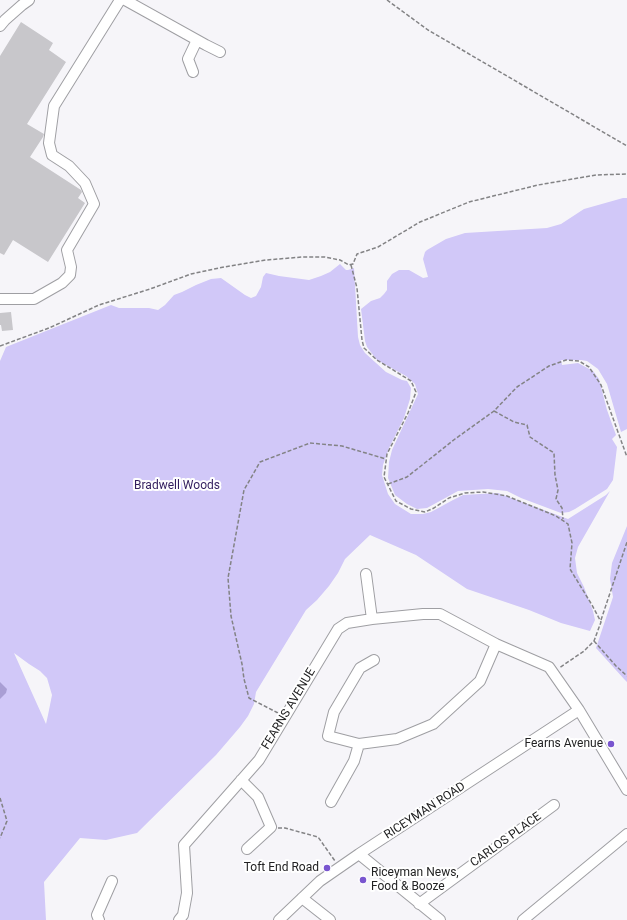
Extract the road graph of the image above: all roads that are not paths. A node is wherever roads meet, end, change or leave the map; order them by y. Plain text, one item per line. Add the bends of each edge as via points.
1 (29, 0) edge
2 (120, 0) edge
3 (125, 0) edge
4 (0, 26) edge
5 (202, 43) junction
6 (220, 52) dead end
7 (193, 72) dead end
8 (0, 299) edge
9 (366, 574) dead end
10 (372, 619) junction
11 (496, 644) junction
12 (374, 660) dead end
13 (579, 710) junction
14 (359, 744) junction
15 (240, 780) junction
16 (627, 790) edge
17 (331, 802) dead end
18 (554, 805) dead end
19 (627, 834) edge
20 (247, 849) dead end
21 (359, 854) junction
22 (112, 886) dead end
23 (302, 898) junction
24 (419, 904) junction
25 (99, 920) edge
26 (179, 920) edge
27 (279, 920) edge
28 (330, 920) edge
29 (440, 920) edge
30 (523, 920) edge

1 - 4 street
2 - 8 street via 54,106 49,143 52,155 69,166 85,183 94,204 67,250 70,275 62,283 34,299
3 - 5 street
5 - 6 street
5 - 7 street via 188,59
9 - 10 street
10 - 11 street, FEARNS AVENUE via 440,614
10 - 15 street, FEARNS AVENUE via 347,623 338,629 259,760
11 - 13 street, FEARNS AVENUE via 549,667
11 - 14 street via 480,681 433,724 397,739
12 - 14 street via 360,668 334,712 328,736
13 - 16 street, FEARNS AVENUE
13 - 21 street, RICEYMAN ROAD
14 - 17 street via 354,760
15 - 20 street via 258,797 271,827
15 - 26 street, FEARNS AVENUE via 184,845 187,892 183,915
18 - 24 street, CARLOS PLACE
19 - 30 street
21 - 23 street, RICEYMAN ROAD via 320,881
21 - 24 street
22 - 25 street via 97,915
23 - 27 street, RICEYMAN ROAD
23 - 28 street
24 - 29 street

